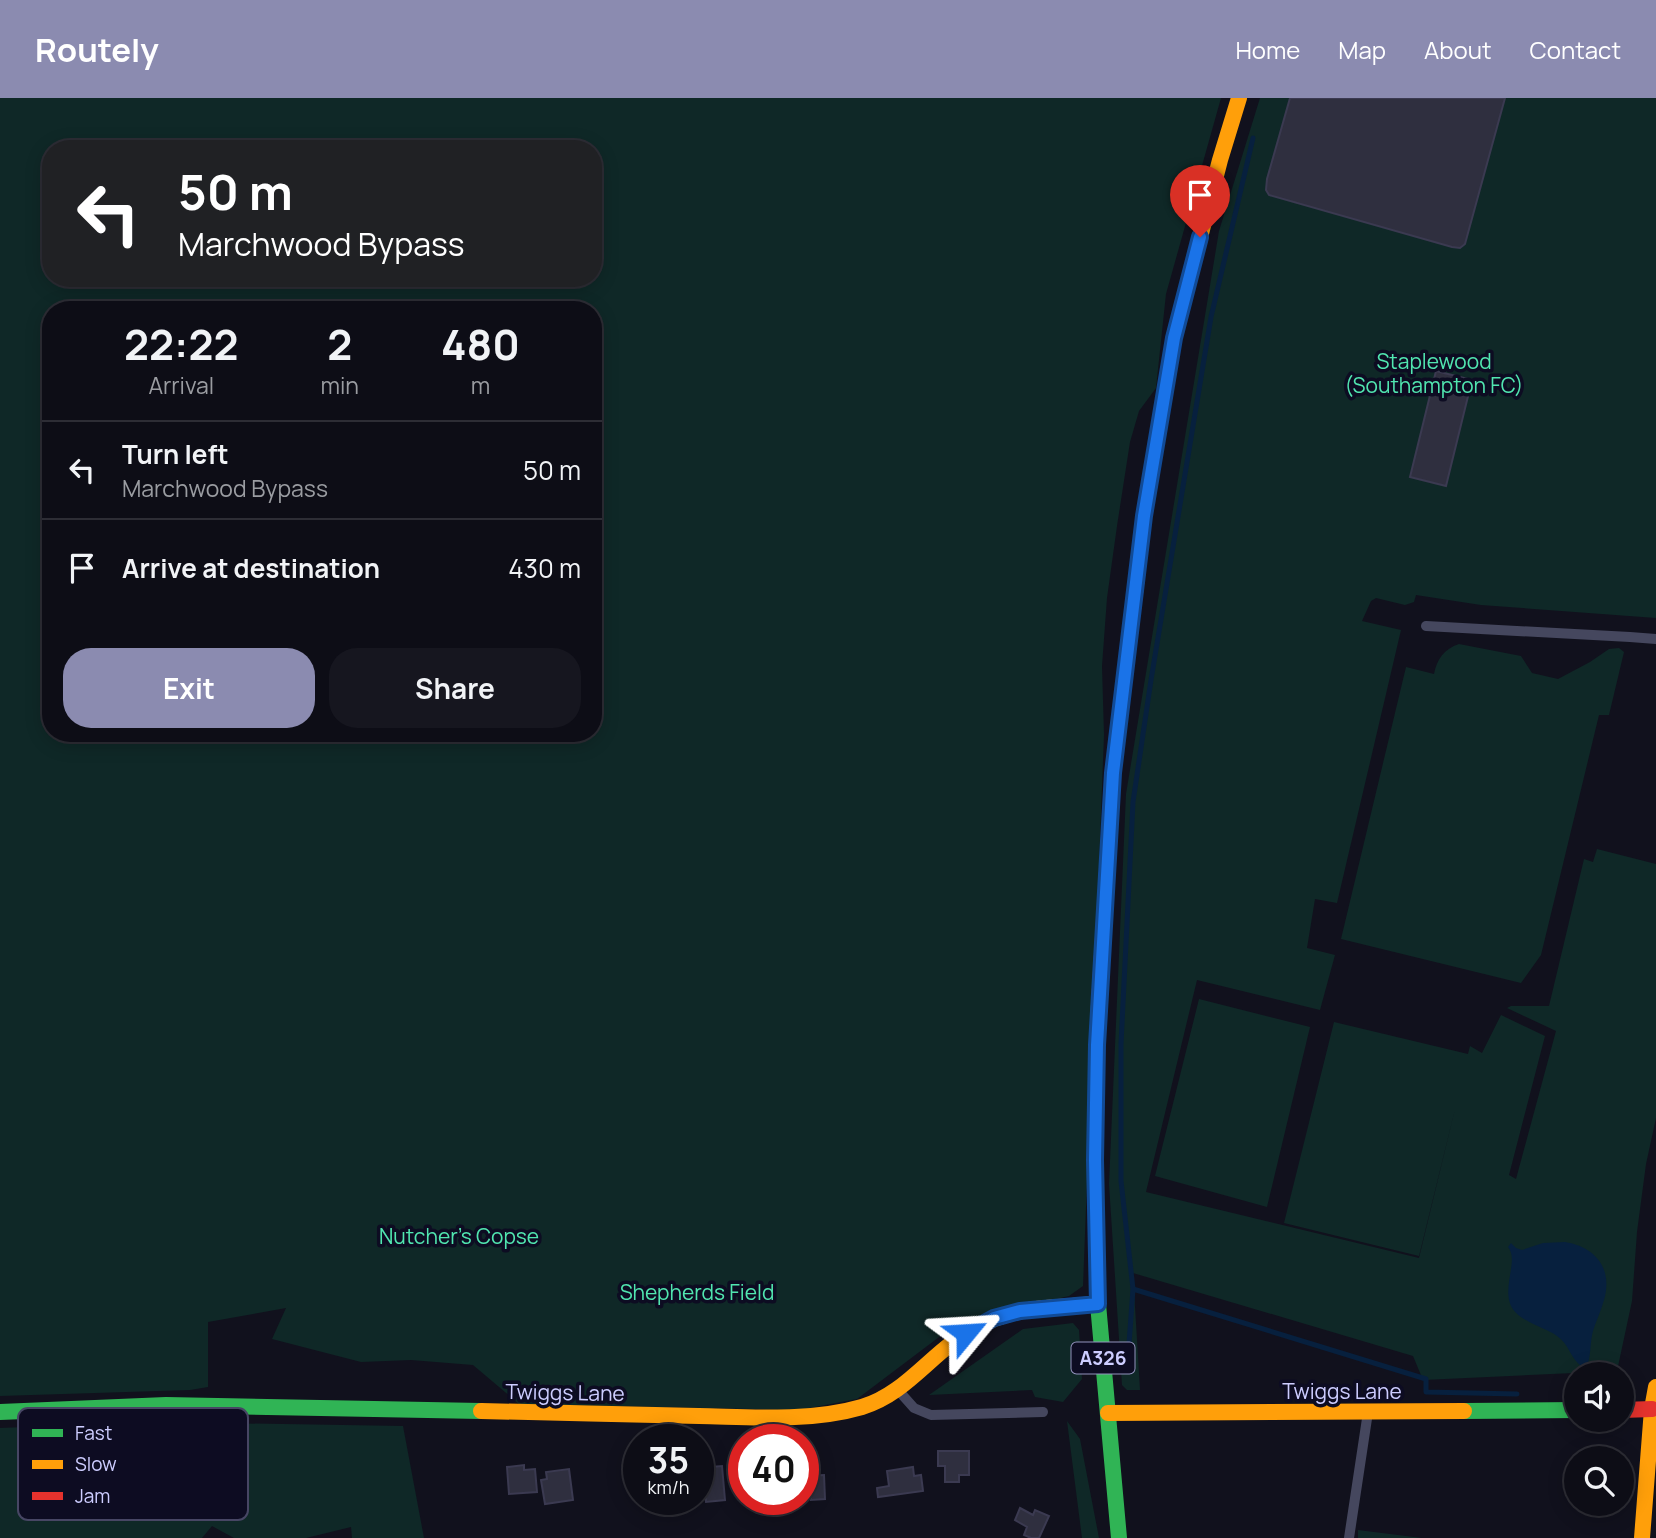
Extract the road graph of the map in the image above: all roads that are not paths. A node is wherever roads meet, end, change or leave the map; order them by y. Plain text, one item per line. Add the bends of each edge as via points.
1 (1239, 98) edge
2 (1426, 626) dead end
3 (1656, 639) edge
4 (1098, 1304) junction
5 (1656, 1387) edge
6 (897, 1390) junction
7 (95, 1408) edge
8 (1652, 1409) junction
9 (1564, 1410) edge
10 (1634, 1410) edge
11 (18, 1411) edge
12 (0, 1412) edge
13 (1043, 1412) dead end
14 (1368, 1412) junction
15 (1108, 1413) junction
16 (1119, 1538) edge
17 (1349, 1538) edge
18 (1643, 1538) edge

1 - 4 street, A326 via 1174,338 1144,516 1113,773 1097,1045
2 - 3 lane
4 - 6 street, Twiggs Lane via 994,1318 966,1333
4 - 15 street, A326
5 - 8 street
6 - 7 street, Twiggs Lane via 873,1404 835,1415 768,1417 166,1405
6 - 13 lane via 914,1408 931,1415
8 - 10 street
8 - 18 street
9 - 14 street, Twiggs Lane
11 - 12 street, Twiggs Lane
14 - 15 street, Twiggs Lane
14 - 17 lane
15 - 16 street, A326

